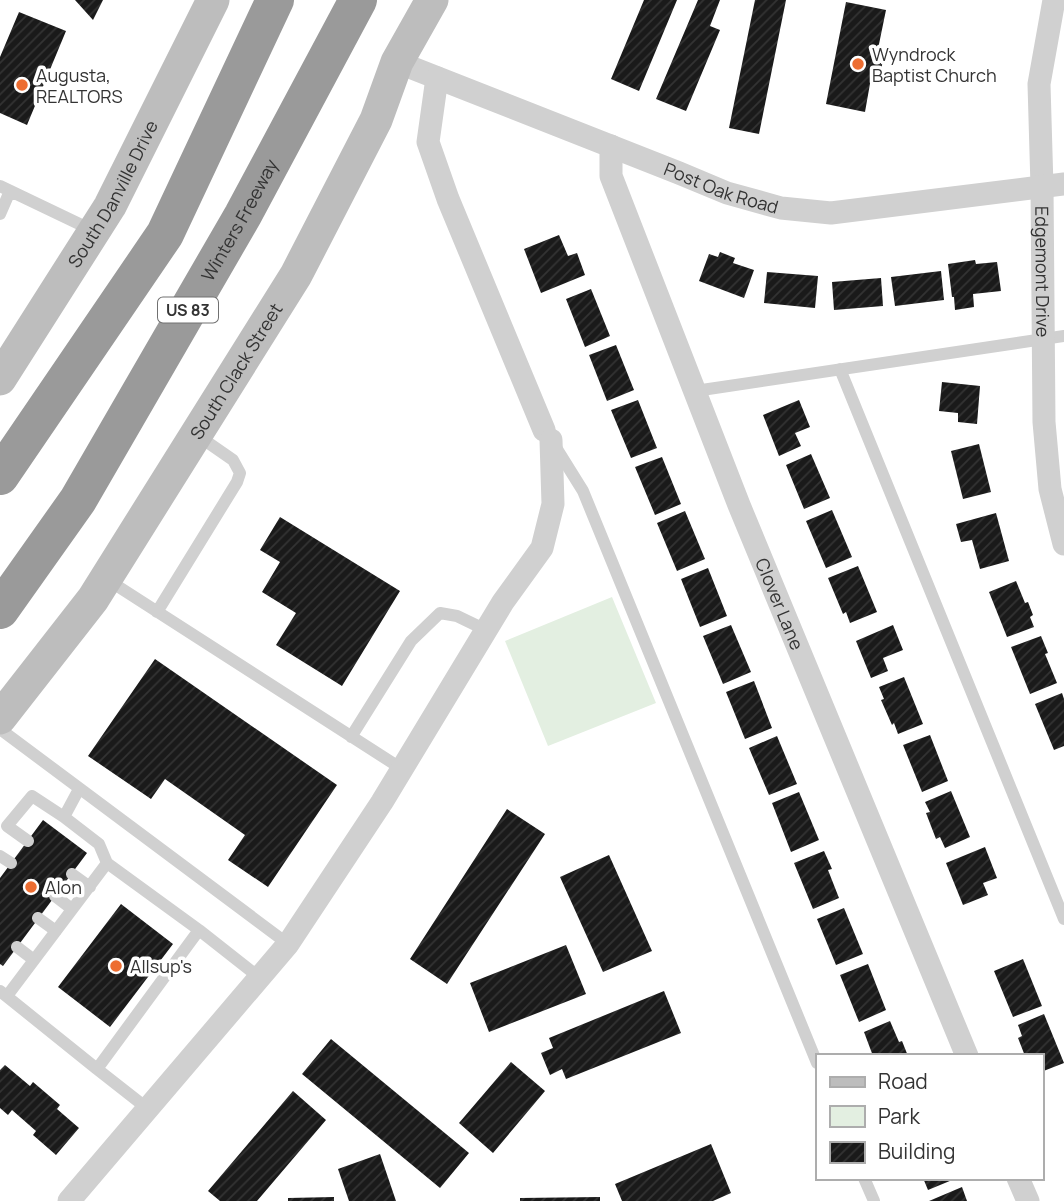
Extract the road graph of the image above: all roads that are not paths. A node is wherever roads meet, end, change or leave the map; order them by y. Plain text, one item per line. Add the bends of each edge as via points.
1 (213, 0) edge
2 (275, 0) edge
3 (358, 0) edge
4 (432, 0) edge
5 (1054, 0) edge
6 (397, 62) junction
7 (437, 78) junction
8 (611, 146) junction
9 (1053, 186) edge
10 (5, 189) edge
11 (0, 215) edge
12 (94, 231) junction
13 (1054, 337) edge
14 (840, 369) junction
15 (1, 376) edge
16 (695, 391) junction
17 (197, 435) junction
18 (548, 435) junction
19 (0, 477) edge
20 (1063, 534) edge
21 (107, 579) junction
22 (0, 610) edge
23 (158, 612) junction
24 (486, 630) junction
25 (0, 718) edge
26 (0, 729) edge
27 (351, 737) junction
28 (402, 769) junction
29 (79, 789) junction
30 (64, 817) junction
31 (2, 827) edge
32 (28, 841) dead end
33 (107, 863) junction
34 (72, 874) dead end
35 (90, 887) junction
36 (55, 896) dead end
37 (72, 909) junction
38 (38, 918) dead end
39 (1064, 919) edge
40 (198, 930) junction
41 (56, 931) junction
42 (288, 944) junction
43 (17, 947) dead end
44 (34, 960) junction
45 (260, 978) junction
46 (4, 993) edge
47 (966, 1054) edge
48 (816, 1061) edge
49 (97, 1069) junction
50 (148, 1110) junction
51 (865, 1180) edge
52 (1019, 1180) edge
53 (69, 1201) edge
54 (874, 1201) edge
55 (1027, 1201) edge

1 - 12 main road, South Danville Drive
2 - 19 highway via 165,234
3 - 22 highway, Winters Freeway / US 83 via 243,215 78,500
4 - 6 main road, South Clack Street
5 - 9 street, Edgemont Drive via 1039,84
6 - 7 street, Post Oak Road
6 - 17 main road, South Clack Street via 376,120 296,275
7 - 8 street, Post Oak Road
7 - 18 street via 428,142
8 - 9 street, Post Oak Road via 727,193 781,208 831,214
8 - 16 street, Clover Lane via 611,176
9 - 13 street, Edgemont Drive
10 - 11 lane
10 - 12 lane
12 - 15 main road, South Danville Drive
13 - 14 lane
13 - 20 street, Edgemont Drive via 1044,422 1050,489
14 - 16 lane
14 - 39 lane
16 - 47 street, Clover Lane
17 - 21 main road, South Clack Street
17 - 23 lane via 233,460 240,473
18 - 24 street via 553,503 542,548
18 - 48 lane via 583,491
21 - 23 lane
21 - 25 main road, South Clack Street
23 - 27 lane
24 - 27 lane via 440,613 411,641
24 - 28 street
26 - 29 lane
27 - 28 lane
28 - 42 street
29 - 30 lane
29 - 42 lane
30 - 31 lane via 32,796
30 - 33 lane via 99,844
31 - 32 lane
33 - 35 lane
33 - 40 lane
34 - 35 lane
35 - 37 lane
36 - 37 lane
37 - 41 lane
38 - 41 lane
40 - 45 lane
40 - 49 lane
41 - 44 lane
42 - 45 street
43 - 44 lane
44 - 46 lane
45 - 50 street
46 - 49 lane
49 - 50 lane
50 - 53 street
51 - 54 lane
52 - 55 street

